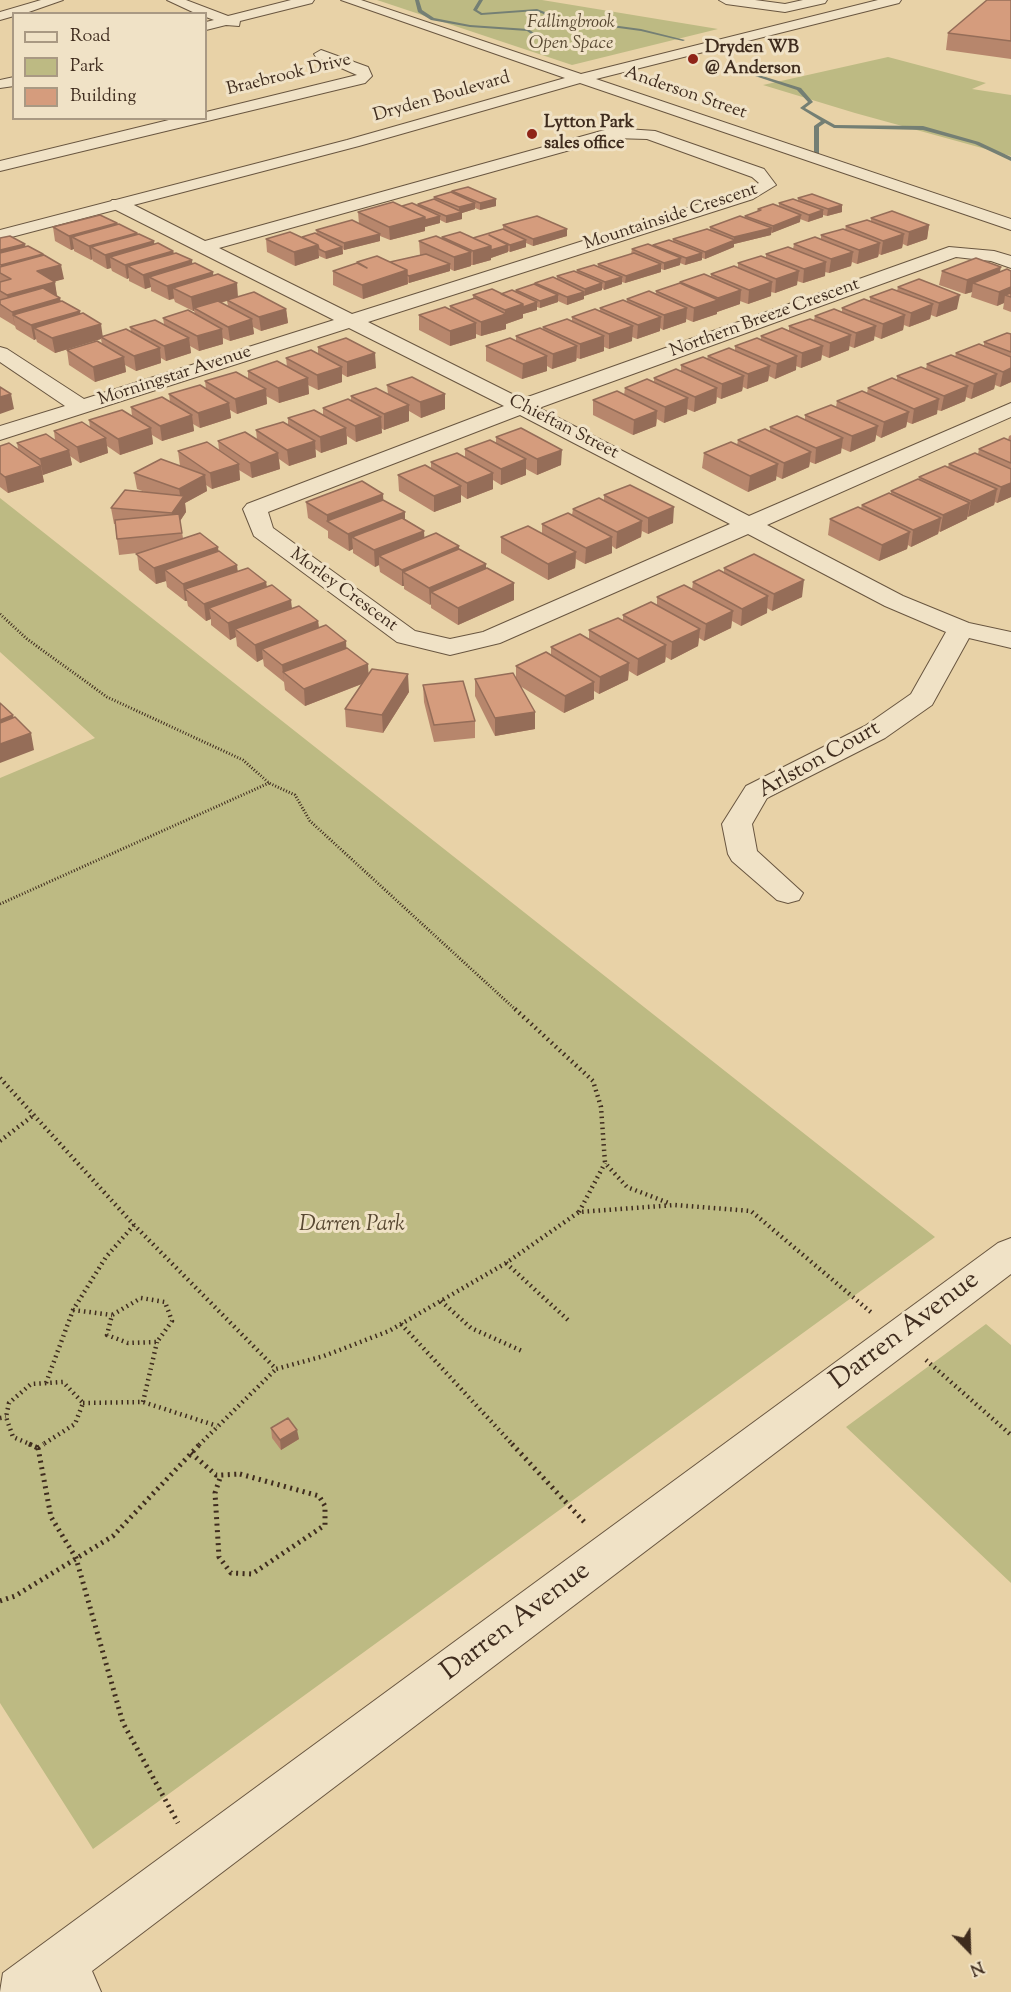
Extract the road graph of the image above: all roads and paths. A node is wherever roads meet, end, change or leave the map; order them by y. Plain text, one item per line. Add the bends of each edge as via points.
1 (56, 0) edge
2 (174, 0) edge
3 (307, 0) edge
4 (348, 0) edge
5 (726, 0) edge
6 (820, 0) edge
7 (894, 0) edge
8 (14, 12) edge
9 (205, 12) edge
10 (207, 13) edge
11 (225, 20) junction
12 (207, 26) edge
13 (249, 27) dead end
14 (321, 54) dead end
15 (579, 79) junction
16 (207, 117) edge
17 (190, 120) edge
18 (0, 166) edge
19 (118, 204) junction
20 (1011, 225) edge
21 (0, 235) edge
22 (202, 247) junction
23 (1011, 262) edge
24 (350, 321) junction
25 (0, 353) edge
26 (81, 407) junction
27 (521, 407) junction
28 (1011, 409) edge
29 (0, 433) edge
30 (747, 523) junction
31 (0, 614) edge
32 (962, 630) junction
33 (1011, 640) edge
34 (269, 783) junction
35 (788, 893) dead end
36 (0, 904) edge
37 (0, 1078) edge
38 (35, 1114) junction
39 (0, 1141) edge
40 (605, 1163) junction
41 (675, 1205) junction
42 (579, 1212) junction
43 (135, 1226) junction
44 (1011, 1252) edge
45 (506, 1263) junction
46 (441, 1301) junction
47 (73, 1310) junction
48 (112, 1316) junction
49 (569, 1321) dead end
50 (401, 1324) junction
51 (900, 1336) junction
52 (157, 1342) junction
53 (522, 1351) dead end
54 (276, 1369) junction
55 (46, 1383) junction
56 (143, 1402) junction
57 (83, 1403) junction
58 (3, 1417) edge
59 (217, 1426) junction
60 (1011, 1435) edge
61 (38, 1448) junction
62 (191, 1453) junction
63 (221, 1475) junction
64 (612, 1552) junction
65 (76, 1558) junction
66 (0, 1601) edge
67 (199, 1861) junction
68 (52, 1984) edge

1 - 8 street
2 - 9 street
3 - 11 street
4 - 15 street, Anderson Street
5 - 6 street via 785,8
7 - 15 street, Dryden Boulevard
10 - 11 street
11 - 12 street
11 - 13 street
14 - 16 street, Braebrook Drive via 363,70 365,76
15 - 19 street, Dryden Boulevard
15 - 20 street, Anderson Street
17 - 18 street
19 - 21 street, Dryden Boulevard
19 - 22 street, Chieftan Street
22 - 24 street, Chieftan Street
22 - 24 street, Mountainside Crescent via 612,133 649,134 758,173 768,185 747,195
23 - 27 street, Northern Breeze Crescent via 955,250
24 - 26 street, Morningstar Avenue
24 - 27 street, Chieftan Street
25 - 26 street
26 - 29 street, Morningstar Avenue
27 - 30 street, Chieftan Street
27 - 30 street, Morley Crescent via 255,509 262,531 406,637 450,647 491,638
28 - 30 street
30 - 32 street, Chieftan Street via 894,601
31 - 34 path via 27,639 107,697 243,760
32 - 33 street, Chieftan Street
32 - 35 street, Arlston Court via 922,699 875,732 756,792 737,824 742,854
34 - 36 path
34 - 40 path via 295,795 310,821 593,1080 601,1107
37 - 38 path
38 - 39 path
38 - 43 path
40 - 41 path via 627,1187
40 - 42 path
41 - 42 path
41 - 51 path via 751,1211
42 - 45 path
43 - 47 path via 106,1257
43 - 54 path
44 - 51 street, Darren Avenue
45 - 46 path
45 - 49 path
46 - 50 path
46 - 53 path via 471,1328
47 - 48 path
47 - 55 path
48 - 52 path via 107,1335 128,1343
48 - 52 path via 141,1298 165,1302 172,1321
50 - 54 path via 324,1356
50 - 64 path
51 - 60 path
51 - 64 street, Darren Avenue
52 - 56 path
54 - 59 path
55 - 57 path via 63,1382
55 - 58 path via 31,1384 9,1403
56 - 57 path
56 - 59 path
57 - 61 path via 75,1424
58 - 61 path via 13,1437
59 - 62 path
61 - 65 path via 51,1517
62 - 63 path
62 - 65 path via 113,1536
63 - 63 path via 240,1474 319,1496 325,1506 325,1525 252,1574 231,1573 219,1557 215,1493
64 - 67 street, Darren Avenue
65 - 66 path via 15,1596
65 - 67 path via 123,1723
67 - 68 street, Darren Avenue

